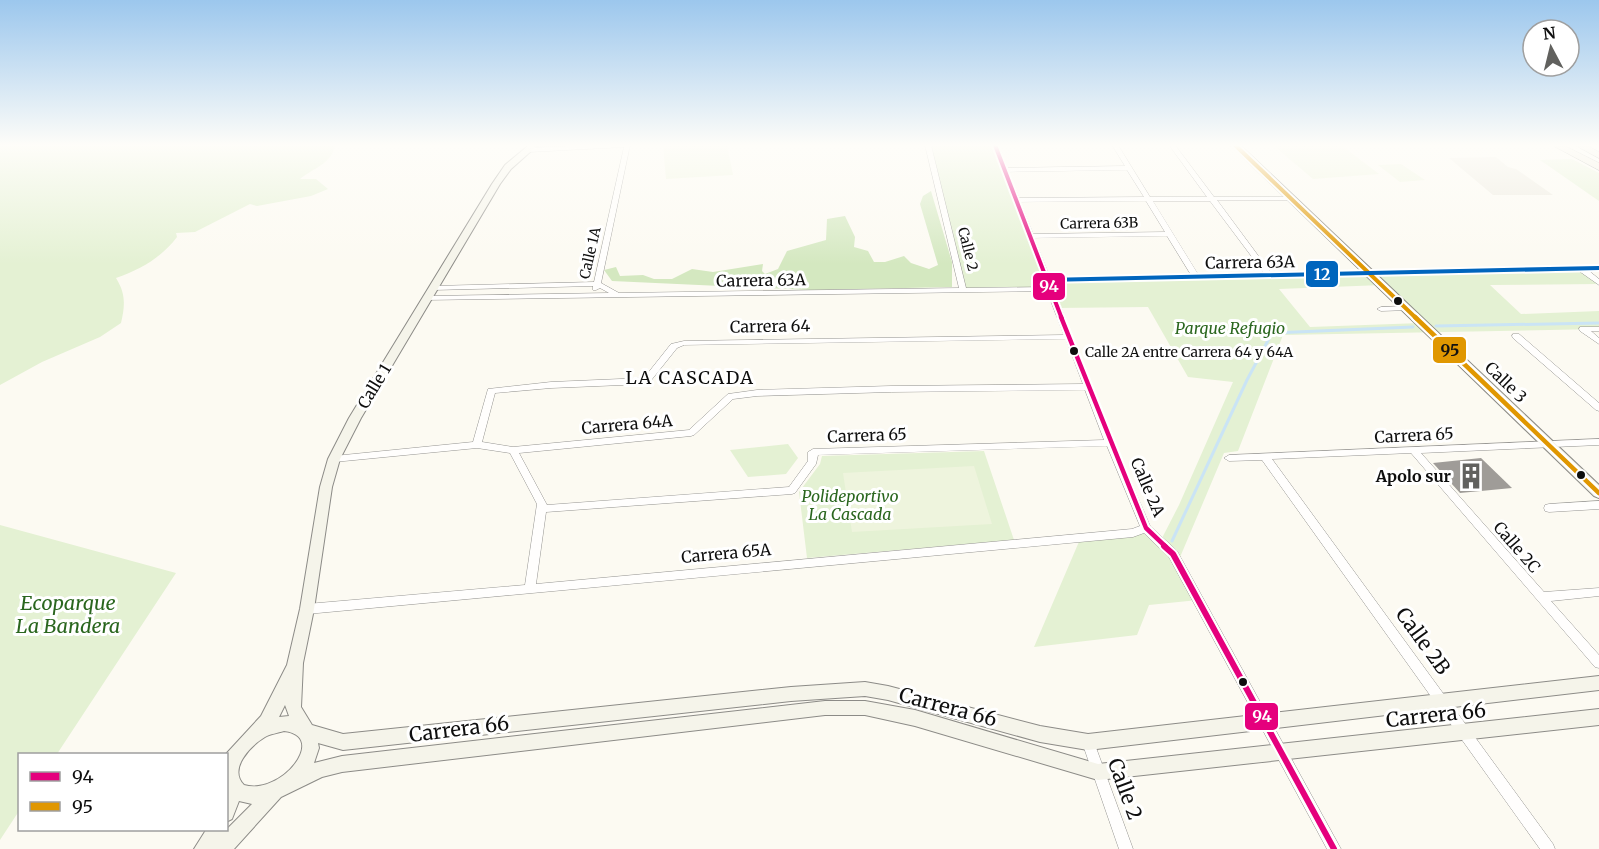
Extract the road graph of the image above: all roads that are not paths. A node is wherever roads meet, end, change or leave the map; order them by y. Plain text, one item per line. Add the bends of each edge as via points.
1 (495, 185) edge
2 (618, 185) edge
3 (938, 185) edge
4 (1010, 185) edge
5 (1139, 185) edge
6 (1201, 185) edge
7 (1278, 185) edge
8 (1292, 198) junction
9 (1212, 199) junction
10 (1016, 200) junction
11 (1149, 200) junction
12 (1170, 234) junction
13 (1029, 236) junction
14 (1580, 268) junction
15 (1599, 268) edge
16 (1369, 273) junction
17 (1269, 275) junction
18 (1196, 277) junction
19 (1599, 283) edge
20 (597, 284) junction
21 (1047, 284) junction
22 (963, 290) junction
23 (430, 293) junction
24 (619, 295) junction
25 (594, 296) junction
26 (1406, 308) junction
27 (1381, 309) dead end
28 (1599, 329) edge
29 (1516, 336) dead end
30 (1068, 337) junction
31 (1599, 342) edge
32 (1088, 387) junction
33 (1599, 408) edge
34 (1110, 442) junction
35 (1599, 442) edge
36 (1546, 443) junction
37 (477, 445) junction
38 (513, 450) junction
39 (1413, 450) junction
40 (1265, 457) junction
41 (1230, 458) dead end
42 (334, 459) junction
43 (1599, 493) edge
44 (1599, 505) edge
45 (1549, 508) dead end
46 (541, 509) junction
47 (1146, 528) junction
48 (530, 587) junction
49 (1599, 592) edge
50 (1541, 597) junction
51 (307, 609) junction
52 (295, 663) junction
53 (1599, 663) edge
54 (1599, 683) edge
55 (1442, 701) junction
56 (1599, 717) edge
57 (1265, 722) junction
58 (305, 729) junction
59 (260, 731) junction
60 (1465, 733) junction
61 (1088, 742) junction
62 (1281, 753) junction
63 (1098, 772) junction
64 (284, 786) junction
65 (235, 789) junction
66 (228, 808) edge
67 (216, 831) edge
68 (203, 849) edge
69 (221, 849) edge
70 (1126, 849) edge
71 (1334, 849) edge
72 (1548, 849) edge

1 - 23 main road, Calle 1
2 - 20 street, Calle 1A
3 - 22 street, Calle 2
4 - 10 street, Calle 2A
5 - 11 street
6 - 9 street
7 - 8 main road, Calle 3
8 - 9 street
8 - 16 main road, Calle 3
9 - 11 street
9 - 17 street
10 - 11 street
10 - 13 street, Calle 2A
11 - 12 street
12 - 13 street, Carrera 63B
12 - 18 street
13 - 21 street, Calle 2A
14 - 15 street, Carrera 63A
14 - 16 street, Carrera 63A
14 - 19 street
16 - 17 street, Carrera 63A
16 - 26 main road, Calle 3
17 - 18 street, Carrera 63A
18 - 21 street, Carrera 63A
20 - 23 street, Carrera 63A
20 - 24 street, Carrera 63A
20 - 25 street, Calle 1A
21 - 22 street, Carrera 63A
21 - 30 street, Calle 2A
22 - 24 street, Carrera 63A
23 - 25 street, Carrera 63A
23 - 42 main road, Calle 1
24 - 25 street, Carrera 63A
26 - 27 street
26 - 36 main road, Calle 3
28 - 31 street via 1582,329
29 - 33 street
30 - 32 street, Calle 2A
30 - 37 street, Carrera 64 via 684,343 674,346 646,381 491,391
32 - 34 street, Calle 2A
32 - 38 street, Carrera 64A via 731,396 691,433
34 - 46 street, Carrera 65 via 813,452 813,462 792,490
34 - 47 street, Calle 2A
35 - 36 street, Carrera 65
36 - 39 street, Carrera 65
36 - 43 main road, Calle 3
37 - 38 street, Carrera 64A
37 - 42 street, Carrera 64A
38 - 46 street via 542,504
39 - 40 street, Carrera 65
39 - 50 street, Calle 2C
40 - 41 street, Carrera 65
40 - 55 street, Calle 2B
42 - 51 main road, Calle 1
44 - 45 street
46 - 48 street
47 - 48 street, Carrera 65A via 1122,534
47 - 57 street, Calle 2A via 1173,554
48 - 51 street, Carrera 65A
49 - 50 street
50 - 53 street, Calle 2C
51 - 52 main road, Calle 1
52 - 58 main road, Calle 1 via 293,707
52 - 59 main road, Calle 1
54 - 55 main road, Carrera 66
55 - 57 main road, Carrera 66
55 - 60 street, Calle 2B
56 - 60 main road, Carrera 66
57 - 61 main road, Carrera 66
57 - 62 street, Calle 2A
58 - 59 main road via 286,723
58 - 61 main road, Carrera 66 via 343,742 865,689 1041,734
58 - 64 main road via 312,746 309,757
59 - 65 main road via 243,744 232,760 229,776
60 - 62 main road, Carrera 66
60 - 72 street, Calle 2B
61 - 63 street, Calle 2
62 - 63 main road, Carrera 66
62 - 71 street, Calle 2A
63 - 64 main road, Carrera 66 via 915,718 865,708 835,708 342,764 320,769
63 - 70 street, Calle 2
64 - 65 main road via 255,795
64 - 69 main road via 258,807
65 - 66 main road
67 - 68 main road

